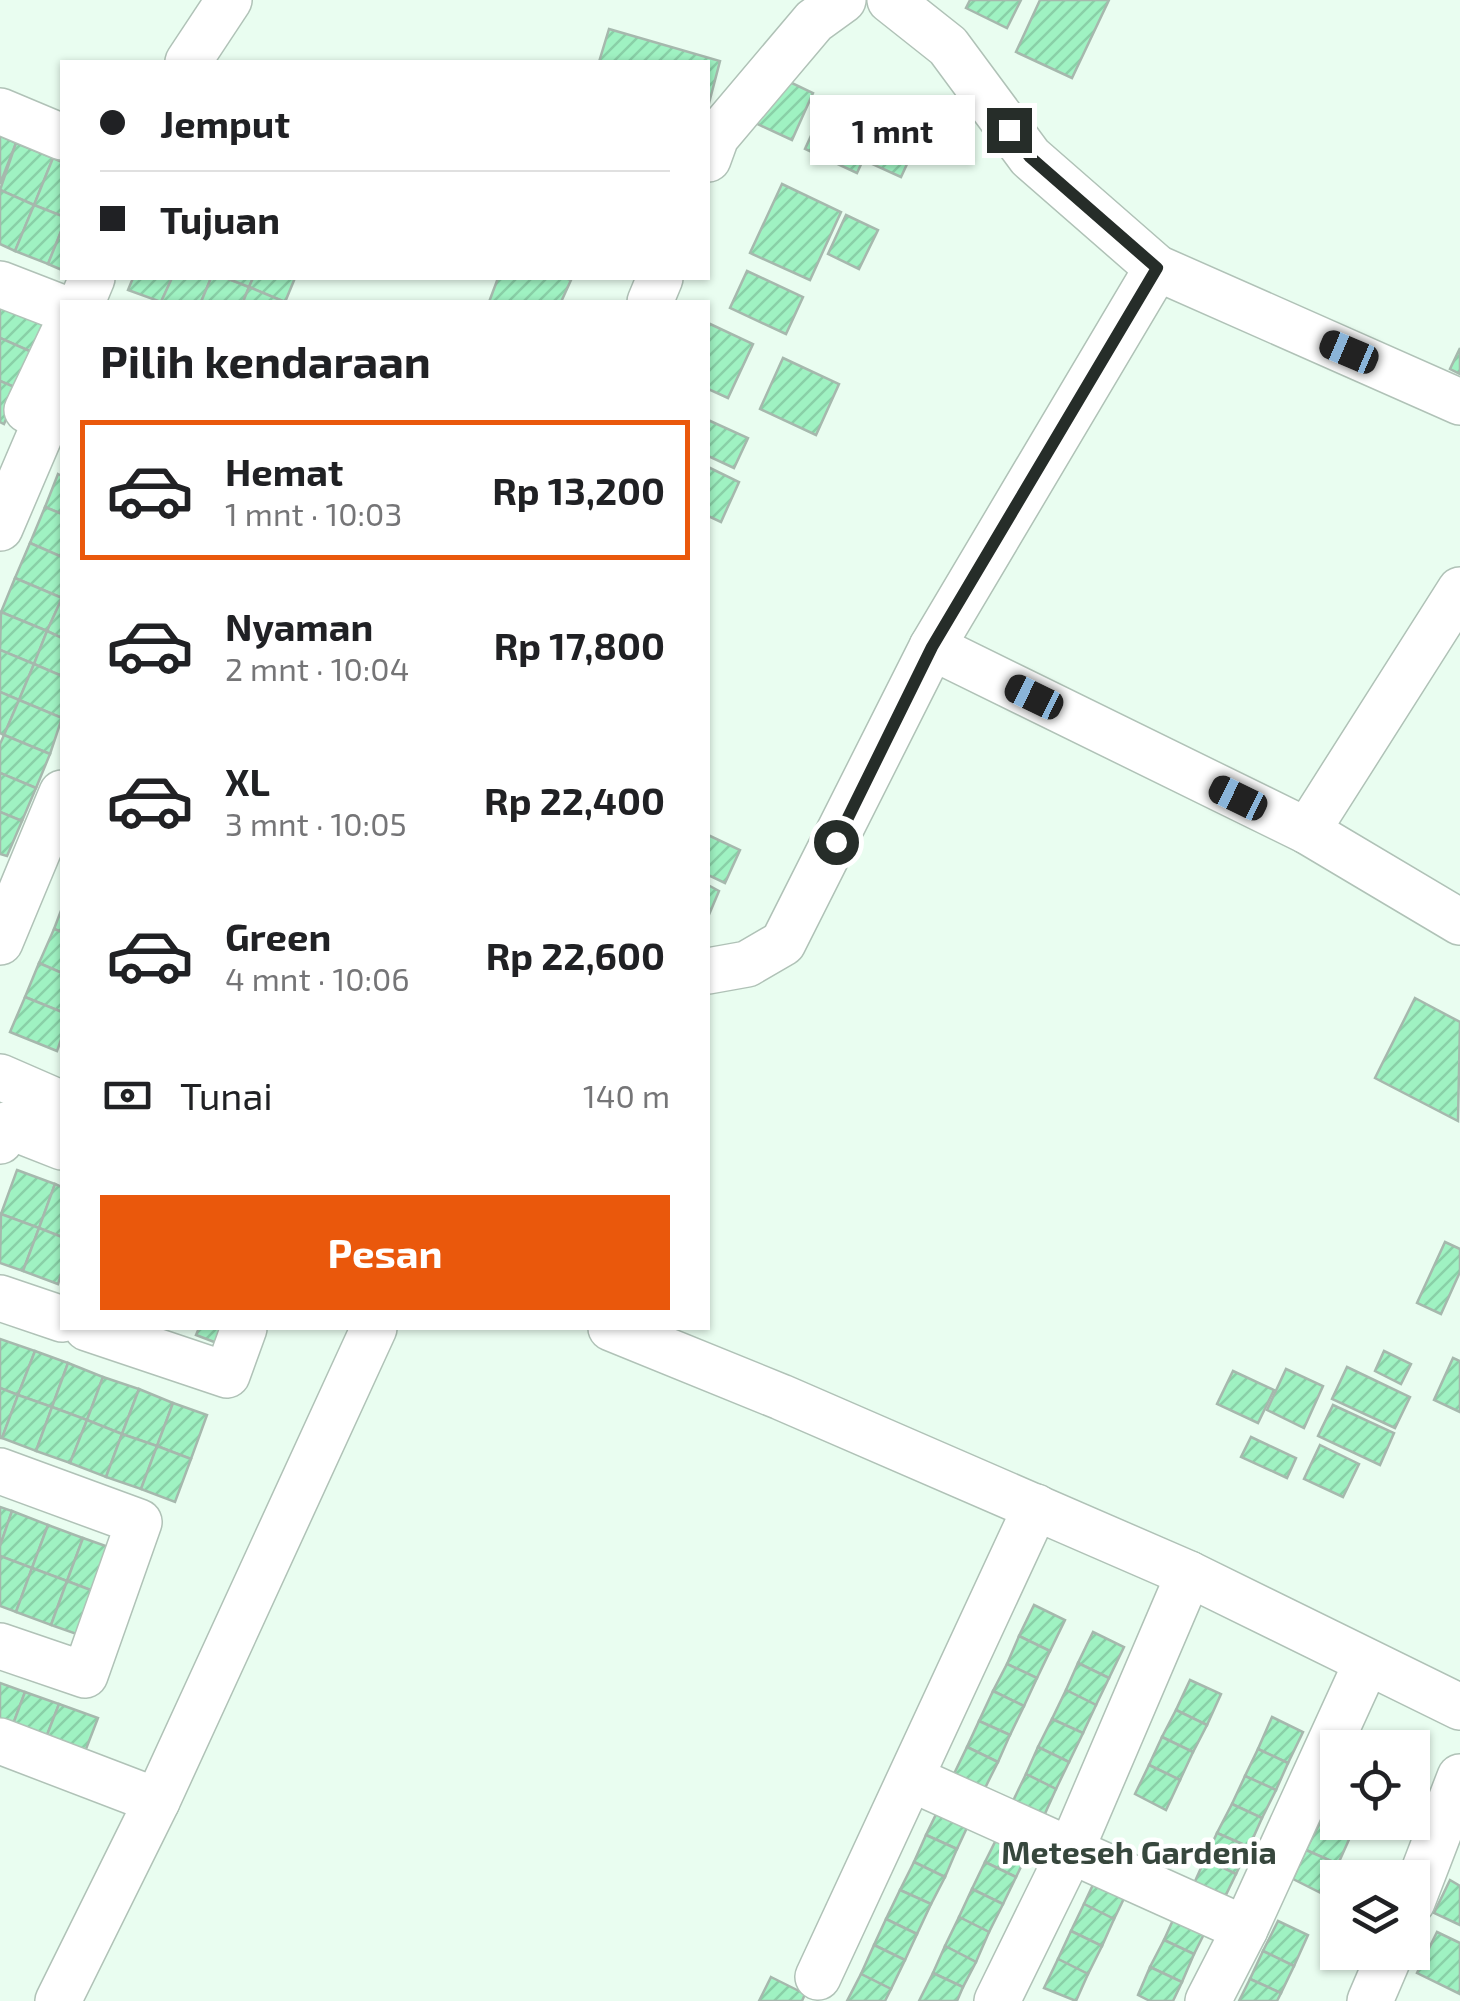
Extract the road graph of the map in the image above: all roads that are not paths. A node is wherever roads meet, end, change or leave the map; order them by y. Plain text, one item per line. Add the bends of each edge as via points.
1 (229, 0) edge
2 (843, 0) edge
3 (890, 0) edge
4 (189, 60) edge
5 (0, 111) edge
6 (60, 135) edge
7 (710, 154) edge
8 (1157, 268) junction
9 (0, 284) edge
10 (60, 307) edge
11 (60, 342) edge
12 (60, 386) edge
13 (1460, 402) edge
14 (32, 424) junction
15 (0, 479) edge
16 (0, 528) edge
17 (1460, 590) edge
18 (932, 647) junction
19 (60, 798) edge
20 (1306, 831) junction
21 (1460, 922) edge
22 (0, 942) edge
23 (710, 971) edge
24 (0, 1078) edge
25 (60, 1103) edge
26 (0, 1141) edge
27 (60, 1146) edge
28 (0, 1298) edge
29 (60, 1318) edge
30 (93, 1330) edge
31 (243, 1330) edge
32 (373, 1330) edge
33 (616, 1330) edge
34 (0, 1471) edge
35 (1036, 1507) junction
36 (1189, 1574) junction
37 (0, 1646) edge
38 (1366, 1664) junction
39 (1456, 1695) edge
40 (0, 1741) edge
41 (1460, 1778) edge
42 (912, 1779) junction
43 (157, 1801) junction
44 (1071, 1850) junction
45 (1428, 1860) edge
46 (1245, 1929) junction
47 (1383, 1970) edge
48 (818, 1977) dead end
49 (58, 2001) edge
50 (996, 2001) edge
51 (1208, 2001) edge
52 (1370, 2001) edge

1 - 4 street
2 - 7 street via 814,20 716,138
3 - 8 street via 948,46 1030,157
5 - 6 street
8 - 13 street
8 - 18 street
9 - 10 street
11 - 14 street
12 - 14 street
14 - 15 street
14 - 16 street
17 - 20 street
18 - 20 street
18 - 23 street via 783,942 747,964
19 - 22 street
20 - 21 street
24 - 25 street
26 - 27 street via 6,1125
28 - 29 street
30 - 31 street via 226,1375
32 - 43 street
33 - 35 street
34 - 37 street via 140,1522 85,1674
35 - 36 street
35 - 42 street
36 - 38 street
36 - 44 street
38 - 39 street
38 - 46 street
40 - 43 street
41 - 45 street
42 - 44 street
42 - 48 street
43 - 49 street
44 - 46 street
44 - 50 street
46 - 51 street
47 - 52 street

